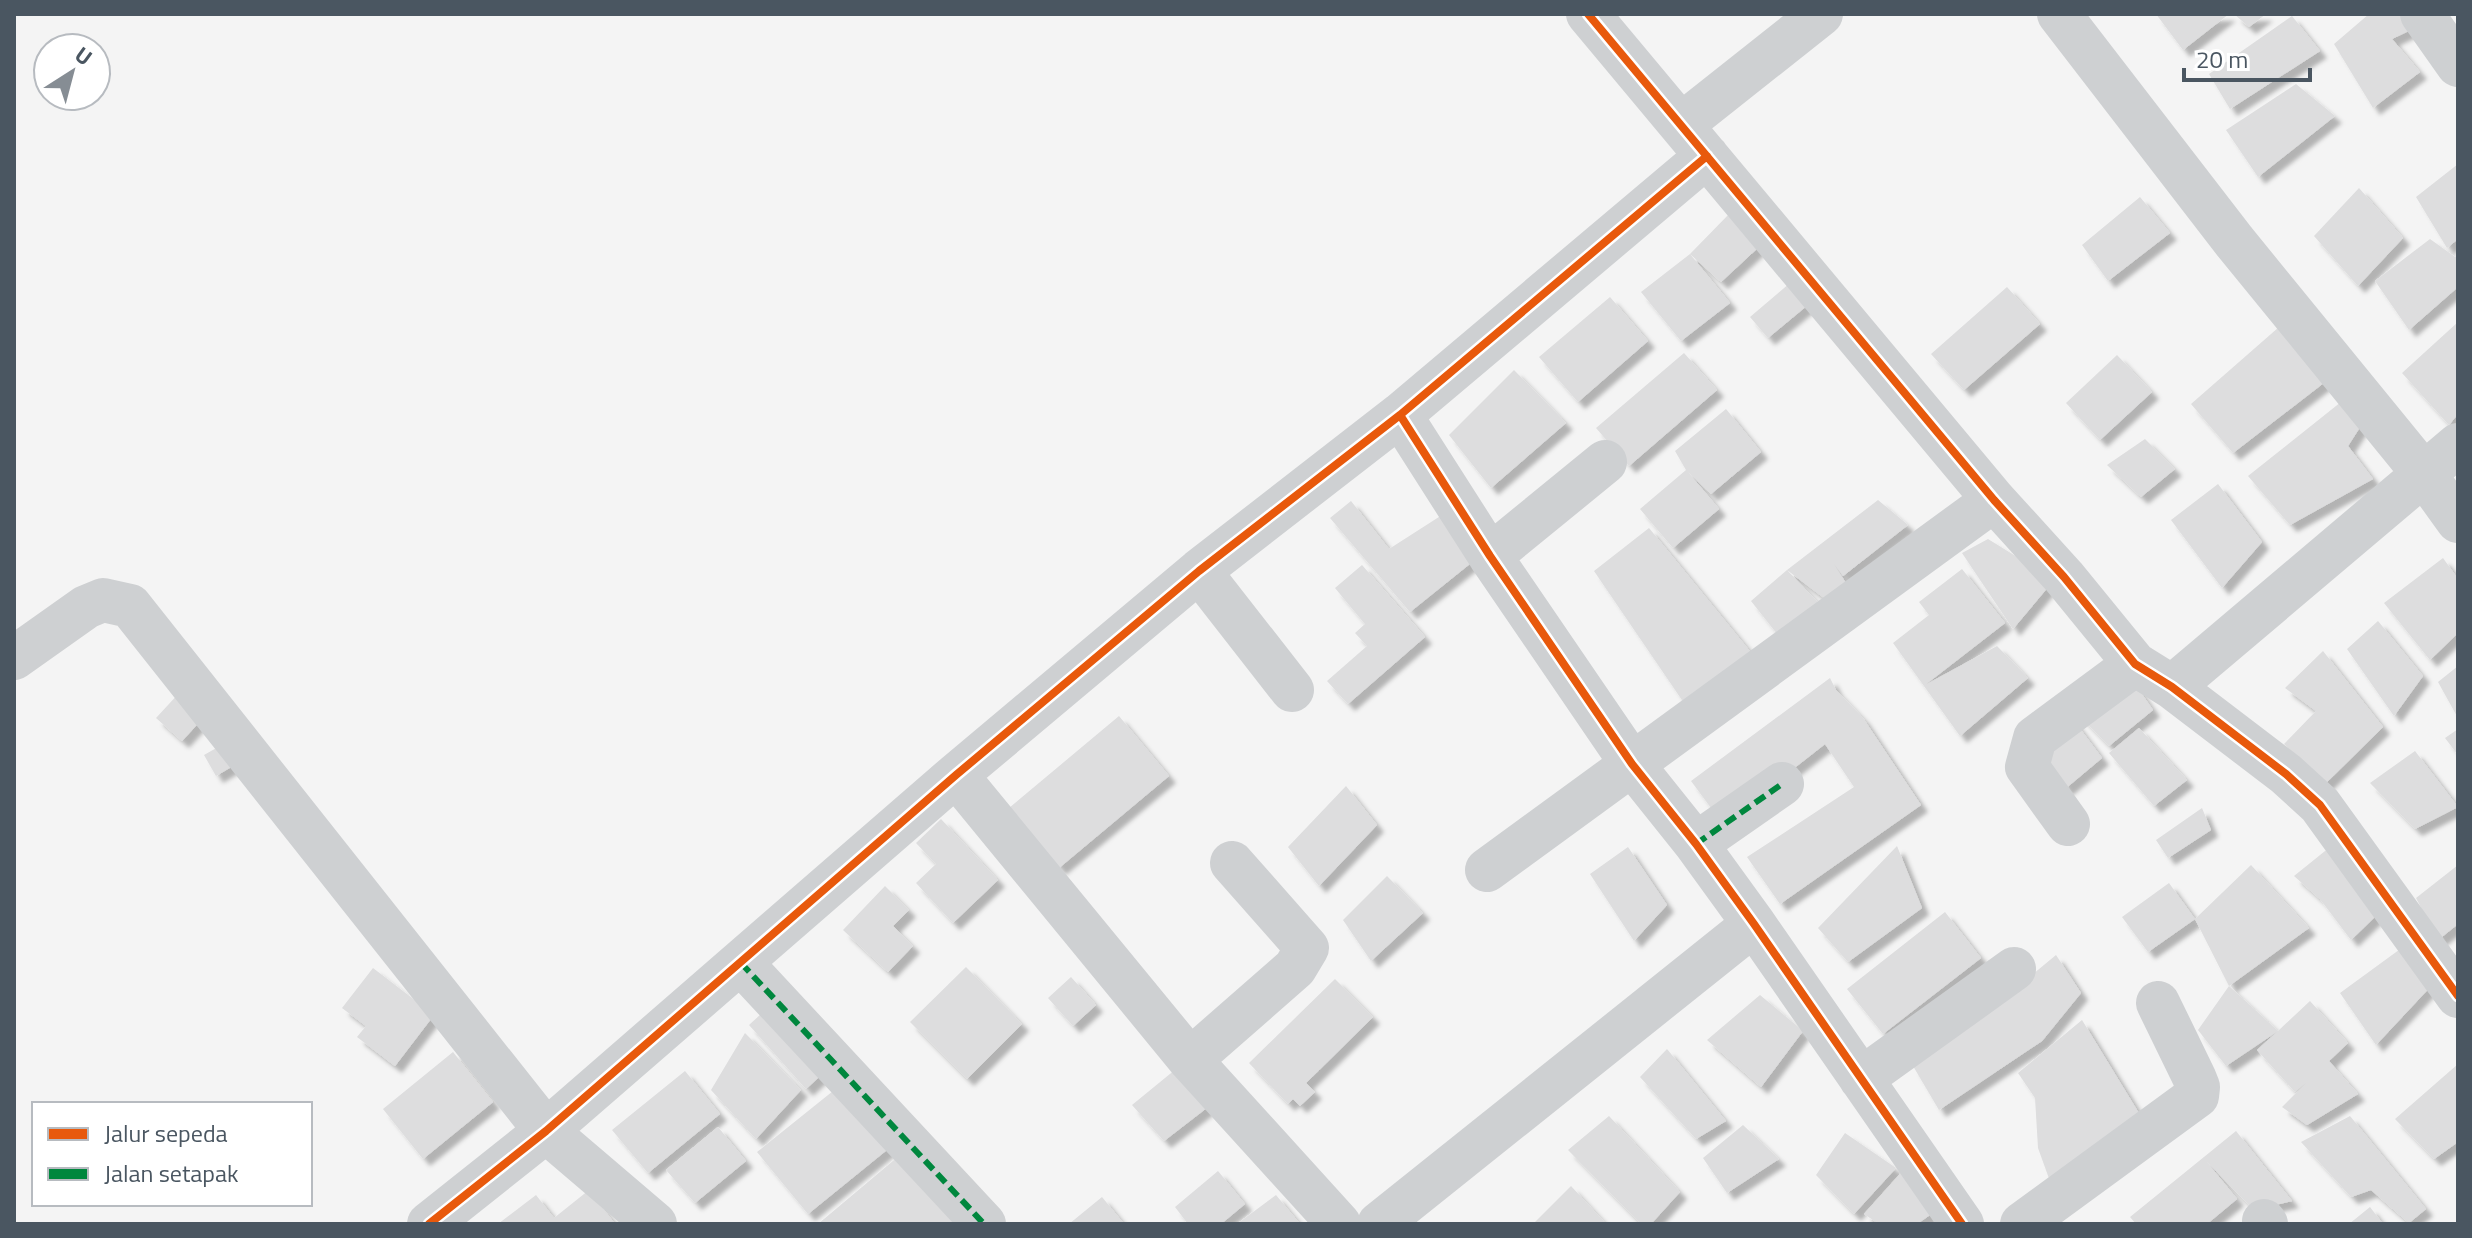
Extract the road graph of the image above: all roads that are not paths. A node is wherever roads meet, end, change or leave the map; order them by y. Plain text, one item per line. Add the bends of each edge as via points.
1 (1588, 14) edge
2 (1821, 14) edge
3 (2059, 14) edge
4 (2422, 14) edge
5 (2458, 65) edge
6 (1694, 140) junction
7 (1400, 415) junction
8 (2458, 445) edge
9 (1605, 462) dead end
10 (2424, 474) junction
11 (1994, 500) junction
12 (2458, 521) edge
13 (1490, 556) junction
14 (1199, 571) junction
15 (14, 658) edge
16 (2135, 664) junction
17 (2172, 687) junction
18 (1292, 690) dead end
19 (1632, 764) junction
20 (956, 775) junction
21 (1782, 784) dead end
22 (2068, 824) dead end
23 (1696, 844) junction
24 (1232, 863) dead end
25 (1487, 870) dead end
26 (1754, 924) junction
27 (741, 963) junction
28 (2014, 969) dead end
29 (2458, 996) edge
30 (2158, 1003) dead end
31 (1190, 1060) junction
32 (1861, 1079) junction
33 (546, 1131) junction
34 (429, 1224) edge
35 (655, 1224) edge
36 (984, 1224) edge
37 (1339, 1224) edge
38 (1379, 1224) edge
39 (1962, 1224) edge
40 (2022, 1224) edge

1 - 6 street
2 - 6 street
3 - 10 street via 2234,241
4 - 5 street
6 - 7 street
6 - 11 street
7 - 13 street
7 - 14 street
8 - 10 street
9 - 13 street
10 - 12 street
10 - 17 street
11 - 16 street
11 - 19 street
13 - 19 street
14 - 18 street
14 - 20 street
15 - 33 street via 86,607 103,600 130,606
16 - 17 street
16 - 22 street via 2035,738 2027,767
17 - 29 street via 2320,805
19 - 23 street
19 - 25 street
20 - 27 street
20 - 31 street
21 - 23 street
23 - 26 street
24 - 31 street via 1307,948 1295,968
26 - 32 street
26 - 38 street
27 - 33 street
27 - 36 street
28 - 32 street
30 - 40 street via 2194,1077 2197,1096
31 - 37 street
32 - 39 street
33 - 34 street
33 - 35 street

